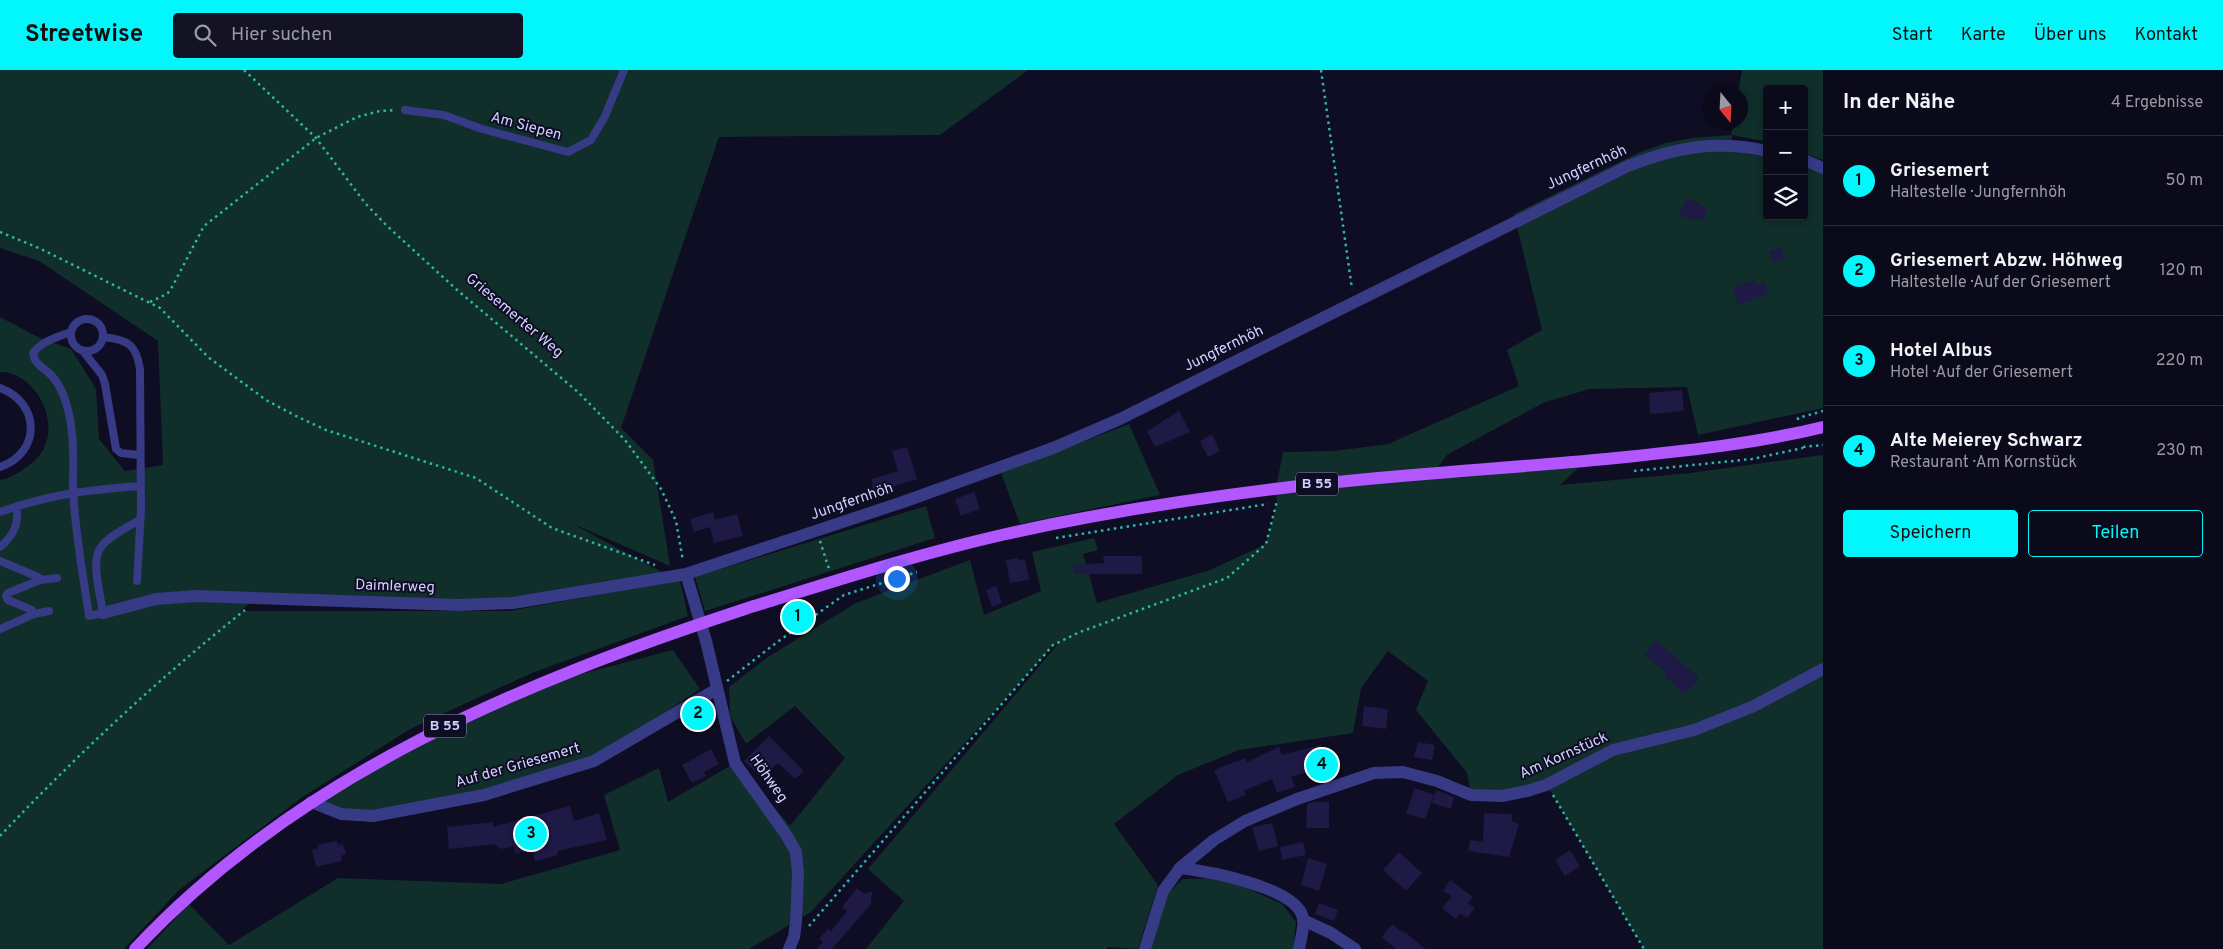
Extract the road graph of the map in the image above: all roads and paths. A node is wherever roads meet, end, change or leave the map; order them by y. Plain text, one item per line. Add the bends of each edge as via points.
1 (244, 70) edge
2 (624, 70) edge
3 (1321, 70) edge
4 (405, 110) joint
5 (316, 138) junction
6 (1763, 150) edge
7 (1808, 162) edge
8 (1823, 168) edge
9 (0, 232) edge
10 (149, 302) junction
11 (1354, 303) junction
12 (71, 332) junction
13 (104, 337) junction
14 (83, 351) junction
15 (0, 388) edge
16 (1823, 427) edge
17 (1804, 448) dead end
18 (139, 456) junction
19 (0, 467) edge
20 (1625, 472) dead end
21 (140, 486) junction
22 (1276, 488) junction
23 (73, 491) junction
24 (1286, 502) dead end
25 (1277, 503) junction
26 (16, 506) junction
27 (0, 512) edge
28 (139, 520) junction
29 (816, 532) junction
30 (1048, 540) dead end
31 (0, 548) edge
32 (0, 561) edge
33 (658, 566) dead end
34 (919, 571) dead end
35 (686, 574) junction
36 (57, 578) dead end
37 (40, 580) junction
38 (138, 581) dead end
39 (832, 581) junction
40 (3, 596) edge
41 (260, 598) junction
42 (837, 600) junction
43 (49, 611) dead end
44 (104, 613) junction
45 (34, 614) junction
46 (700, 624) junction
47 (0, 629) edge
48 (1823, 669) edge
49 (717, 689) junction
50 (1546, 785) junction
51 (311, 802) junction
52 (0, 836) edge
53 (1180, 868) junction
54 (1303, 920) junction
55 (791, 943) edge
56 (135, 949) edge
57 (1145, 949) edge
58 (1299, 949) edge
59 (1355, 949) edge
60 (1644, 949) edge

1 - 5 path, Griesemerter Weg
2 - 4 lane, Am Siepen via 591,140 568,152 491,132 444,115
3 - 11 path
4 - 5 path via 380,111 357,118
5 - 10 path via 204,226 171,289
5 - 35 path, Griesemerter Weg via 365,203 386,225 579,393 625,440 661,489 676,521
6 - 11 street, Jungfernhöh via 1698,145 1648,158
7 - 8 street
9 - 10 path
10 - 33 path via 170,316 208,358 266,400 326,430 476,478 552,528
11 - 29 street, Jungfernhöh via 1120,419 1053,448
12 - 13 lane via 80,321 90,319 102,327
12 - 14 lane via 75,346
12 - 23 lane via 37,347 33,353 36,363 51,375 66,400 74,459
13 - 14 lane via 94,350
13 - 18 lane via 126,341 138,356
14 - 18 lane via 102,375 116,449
15 - 19 lane via 23,402 31,428 22,453 8,465
16 - 22 main road, B 55 via 1731,446
17 - 20 path via 1752,459
18 - 21 lane
21 - 23 lane
21 - 28 lane
22 - 25 path
22 - 39 main road, B 55 via 1168,503 1005,534
23 - 26 lane
23 - 44 lane via 82,579 90,616
24 - 25 path
25 - 30 path
25 - 55 path via 1266,544 1227,578 1053,645 812,924
26 - 27 lane
26 - 31 lane via 18,521
28 - 38 lane
28 - 44 lane via 104,543 96,556
29 - 35 street, Jungfernhöh
29 - 39 path
32 - 37 lane
34 - 42 path via 844,594
35 - 41 street, Daimlerweg via 513,603 459,605
35 - 46 street
36 - 37 lane
37 - 40 lane
39 - 42 path
39 - 46 main road, B 55
40 - 45 lane
41 - 44 street, Daimlerweg via 196,596 156,599
41 - 52 path via 202,644 93,744
42 - 49 path
43 - 45 lane
45 - 47 lane
46 - 49 street, Höhweg
46 - 51 main road, B 55 via 587,664 445,726 408,744
48 - 50 street, Am Kornstück via 1754,706 1694,730 1613,750
49 - 51 street, Auf der Griesemert via 594,761 484,795 373,816 341,814
49 - 55 street, Höhweg via 735,763 796,852 798,874
50 - 53 street, Am Kornstück via 1502,796 1471,795 1403,772 1374,774 1297,799 1245,821 1214,840
50 - 60 path
51 - 56 main road, B 55 via 210,879
53 - 54 street via 1220,873 1254,883 1284,899 1297,909
53 - 57 street, Am Kornstück via 1163,891
54 - 58 street
54 - 59 street

